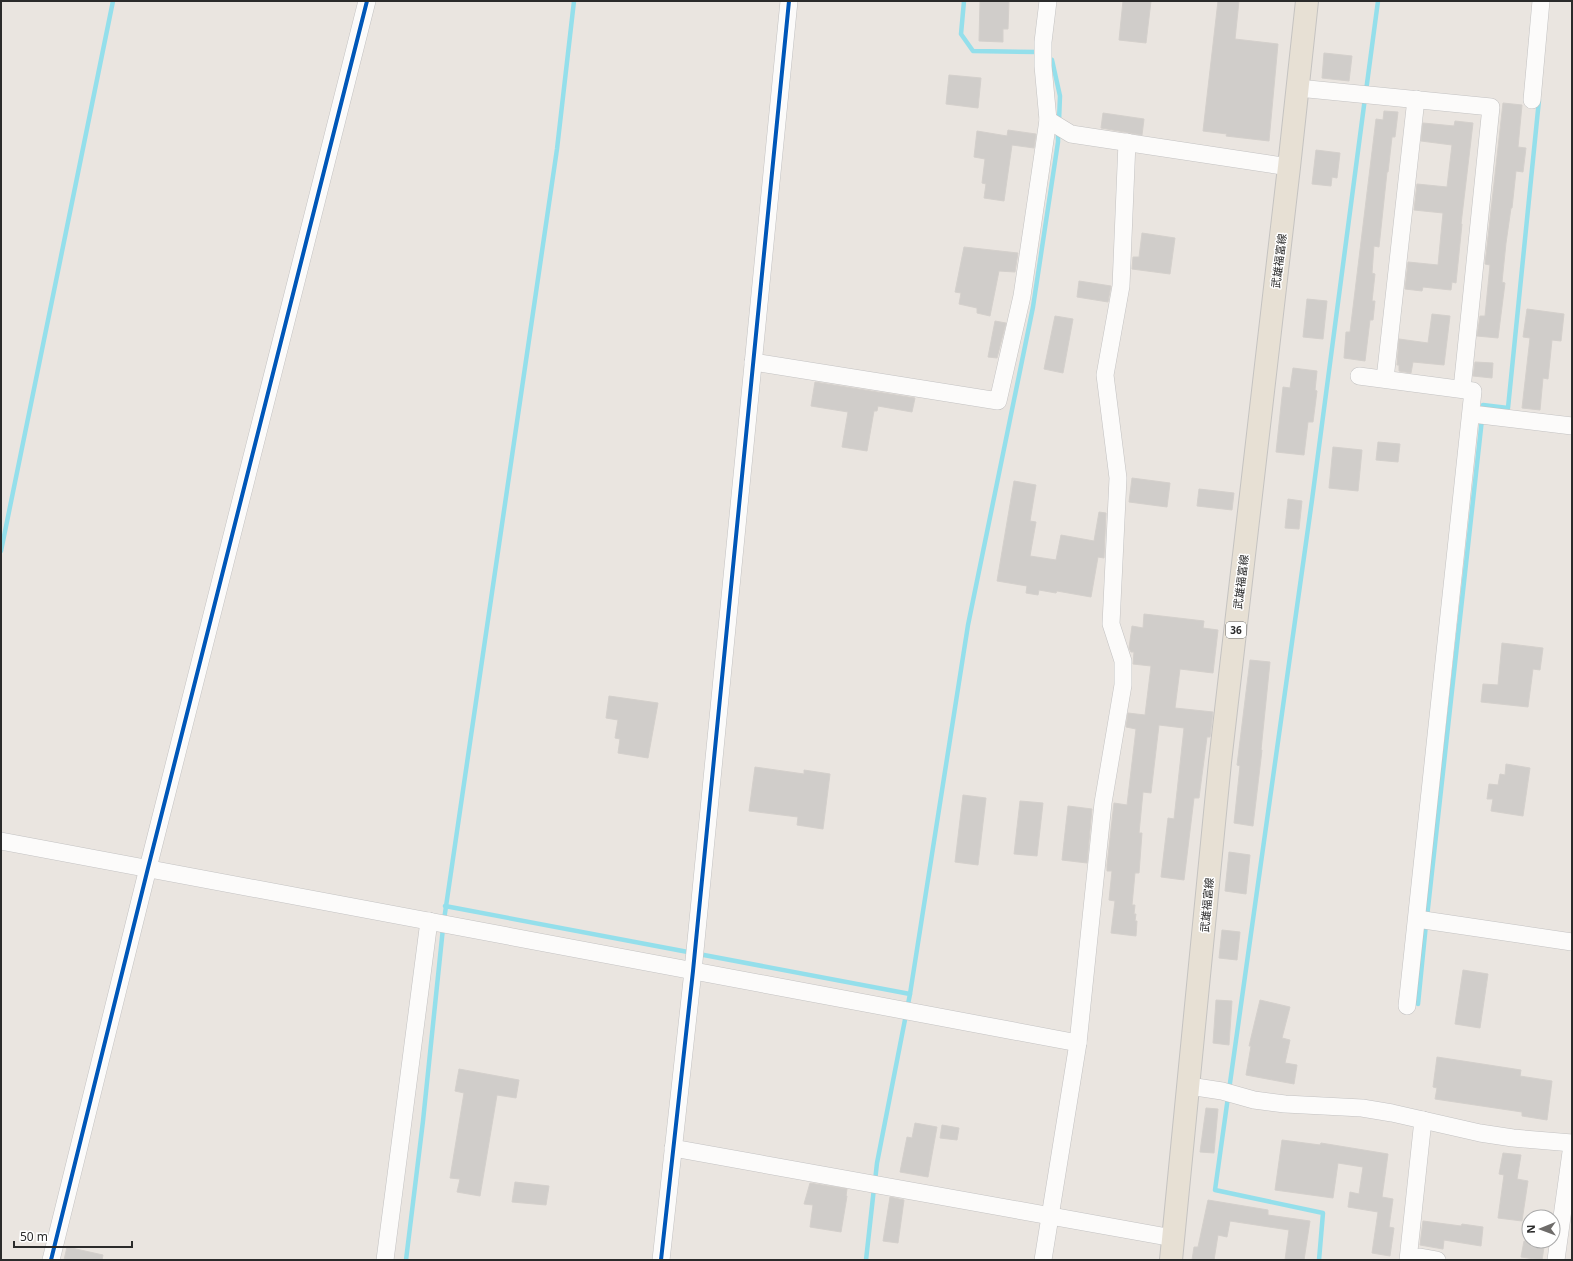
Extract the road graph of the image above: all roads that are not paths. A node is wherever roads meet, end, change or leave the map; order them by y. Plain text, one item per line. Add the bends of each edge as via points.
1 (367, 1) edge
2 (789, 1) edge
3 (1048, 1) edge
4 (1307, 1) edge
5 (1541, 1) edge
6 (1298, 88) junction
7 (1416, 99) junction
8 (1532, 100) dead end
9 (1048, 120) junction
10 (1127, 142) junction
11 (1289, 167) junction
12 (753, 362) junction
13 (1358, 376) dead end
14 (1385, 379) junction
15 (1462, 389) junction
16 (1472, 414) junction
17 (1572, 426) edge
18 (1, 841) edge
19 (148, 868) junction
20 (1425, 920) junction
21 (440, 923) junction
22 (1572, 942) edge
23 (694, 959) junction
24 (1407, 1006) dead end
25 (1078, 1043) junction
26 (1189, 1086) junction
27 (1423, 1120) junction
28 (1572, 1144) edge
29 (673, 1148) junction
30 (1051, 1216) junction
31 (1173, 1238) junction
32 (50, 1260) edge
33 (385, 1260) edge
34 (661, 1260) edge
35 (1043, 1260) edge
36 (1171, 1260) edge
37 (1408, 1260) edge
38 (1413, 1260) edge
39 (1437, 1260) edge
40 (1556, 1260) edge

1 - 19 street
2 - 12 street
3 - 9 street via 1043,42
4 - 6 main road, 武雄福富線 / 36
5 - 8 street
6 - 7 street
6 - 11 main road, 武雄福富線 / 36
7 - 14 street
7 - 15 street via 1491,107
9 - 10 street via 1071,134
9 - 12 street via 1022,296 998,401
10 - 11 street
10 - 25 street via 1121,286 1105,375 1118,478 1111,624 1123,661 1123,685 1103,803
11 - 26 main road, 武雄福富線 / 36 via 1220,762
12 - 23 street
13 - 14 street
14 - 15 street
15 - 16 street via 1473,391
16 - 17 street
16 - 20 street
18 - 19 street
19 - 21 street
19 - 32 street
20 - 22 street
20 - 24 street
21 - 23 street
21 - 33 street
23 - 25 street via 894,1009
23 - 29 street
25 - 30 street
26 - 27 street via 1254,1100 1362,1108
26 - 31 main road, 武雄福富線 / 36
27 - 28 street via 1493,1135
27 - 37 street
28 - 40 street
29 - 30 street
29 - 34 street
30 - 31 street
30 - 35 street
31 - 36 main road, 武雄福富線 / 36
38 - 39 street via 1420,1257

